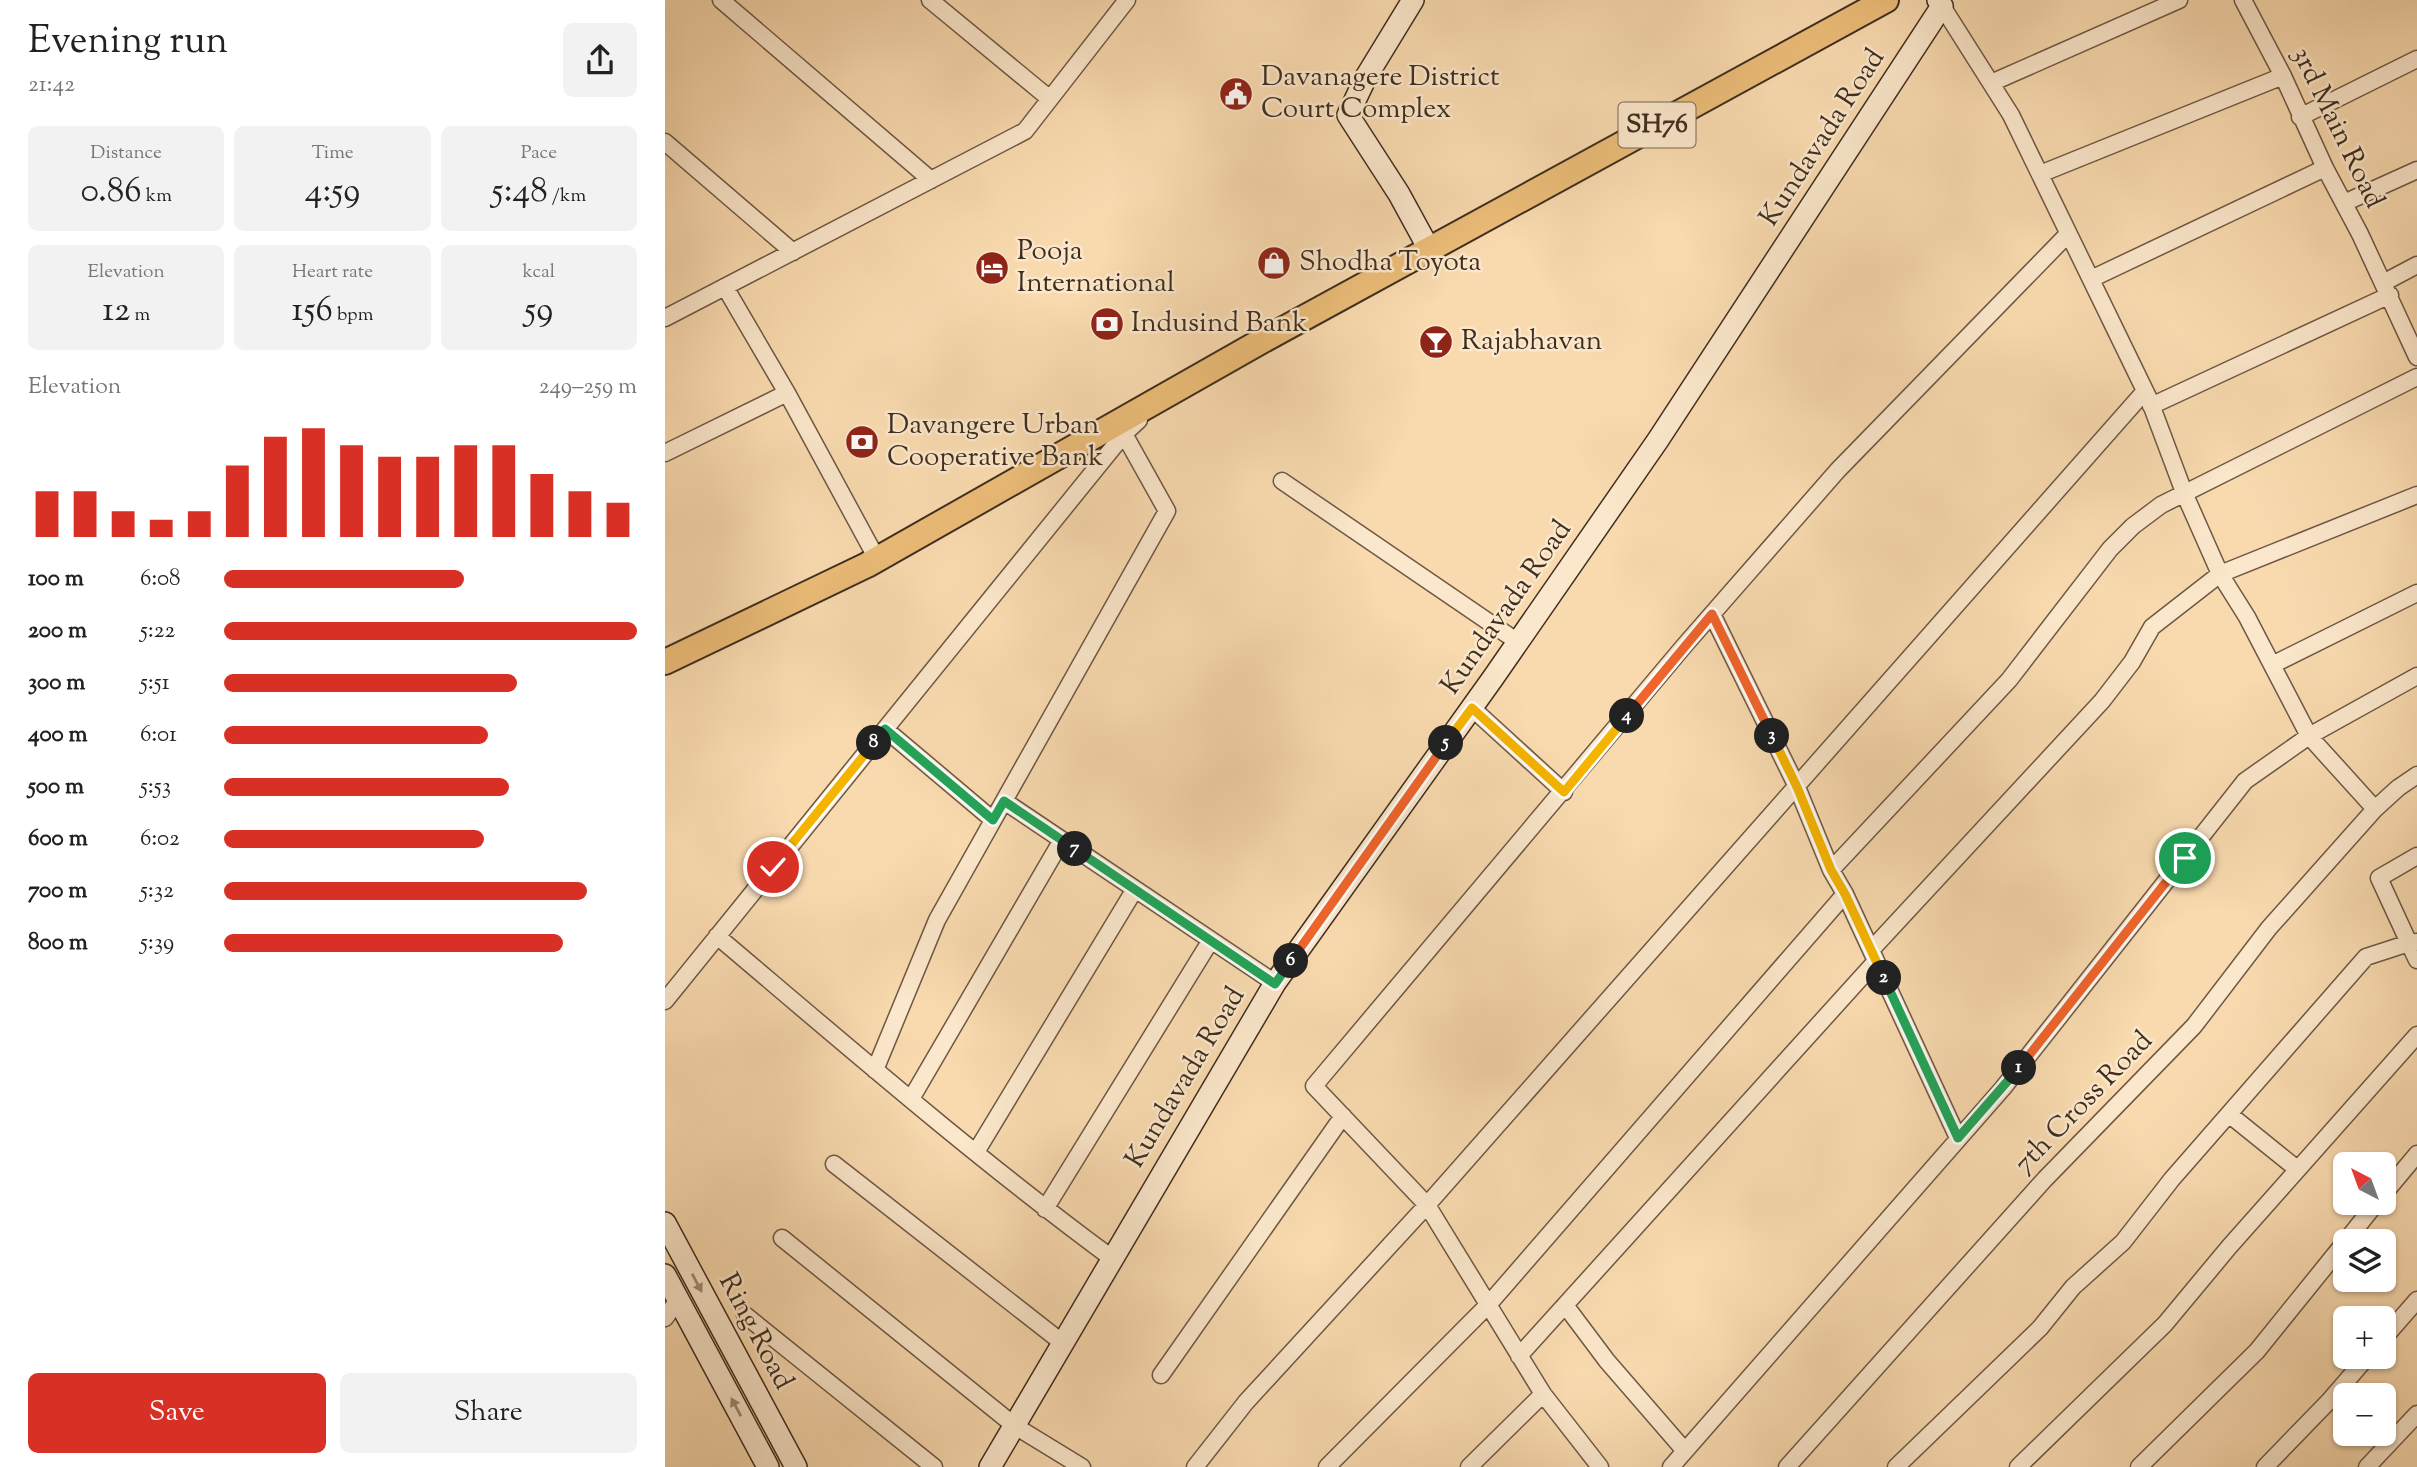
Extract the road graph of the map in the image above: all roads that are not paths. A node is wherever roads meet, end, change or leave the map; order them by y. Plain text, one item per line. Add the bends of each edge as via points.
1 (721, 0) edge
2 (930, 0) edge
3 (1413, 0) edge
4 (1886, 0) edge
5 (2179, 0) edge
6 (2243, 0) edge
7 (1121, 2) edge
8 (1940, 3) edge
9 (2417, 59) edge
10 (2283, 76) junction
11 (1991, 83) junction
12 (1050, 99) junction
13 (2300, 117) junction
14 (665, 142) edge
15 (2325, 168) junction
16 (2417, 170) edge
17 (2040, 174) junction
18 (931, 180) junction
19 (2344, 203) junction
20 (2069, 234) junction
21 (1429, 249) junction
22 (793, 252) junction
23 (2417, 265) edge
24 (2091, 279) junction
25 (725, 287) junction
26 (2386, 289) junction
27 (665, 318) edge
28 (2417, 357) edge
29 (2417, 377) edge
30 (787, 393) junction
31 (1163, 397) junction
32 (2148, 398) junction
33 (1124, 434) junction
34 (665, 453) edge
35 (1282, 481) dead end
36 (2185, 495) junction
37 (2417, 495) edge
38 (877, 559) junction
39 (2220, 574) junction
40 (2417, 593) edge
41 (1712, 614) junction
42 (1518, 642) junction
43 (665, 662) edge
44 (2271, 665) junction
45 (2417, 677) edge
46 (1472, 708) junction
47 (885, 729) junction
48 (2309, 736) junction
49 (2417, 775) edge
50 (1797, 787) junction
51 (1564, 792) junction
52 (1004, 801) junction
53 (2375, 809) junction
54 (993, 820) junction
55 (1062, 840) junction
56 (2417, 856) edge
57 (1831, 870) junction
58 (1135, 889) junction
59 (1845, 894) junction
60 (717, 936) junction
61 (1211, 940) junction
62 (2413, 943) edge
63 (1874, 955) junction
64 (2417, 960) edge
65 (1275, 984) junction
66 (665, 1001) edge
67 (2417, 1035) edge
68 (875, 1070) junction
69 (911, 1099) junction
70 (2230, 1115) junction
71 (1343, 1116) junction
72 (1958, 1138) junction
73 (976, 1152) junction
74 (2417, 1154) edge
75 (834, 1164) dead end
76 (2297, 1169) junction
77 (2396, 1179) edge
78 (1427, 1205) junction
79 (1045, 1209) junction
80 (2366, 1215) edge
81 (665, 1223) edge
82 (2355, 1229) edge
83 (782, 1238) dead end
84 (2333, 1256) edge
85 (1113, 1259) junction
86 (665, 1275) edge
87 (678, 1300) junction
88 (2417, 1300) edge
89 (1489, 1305) junction
90 (1565, 1305) junction
91 (745, 1315) dead end
92 (665, 1318) edge
93 (2396, 1324) edge
94 (1064, 1344) junction
95 (1519, 1356) junction
96 (2357, 1369) edge
97 (1161, 1375) dead end
98 (1543, 1395) junction
99 (2417, 1414) edge
100 (1015, 1426) junction
101 (1685, 1451) junction
102 (768, 1467) edge
103 (796, 1467) edge
104 (934, 1467) edge
105 (990, 1467) edge
106 (1081, 1467) edge
107 (1195, 1467) edge
108 (1327, 1467) edge
109 (1469, 1467) edge
110 (1600, 1467) edge
111 (1671, 1467) edge
112 (1787, 1467) edge
113 (1896, 1467) edge
114 (2018, 1467) edge
115 (2139, 1467) edge
116 (2265, 1467) edge
117 (2367, 1467) edge

1 - 18 street
2 - 12 street
3 - 21 street via 1366,76 1348,115
4 - 21 main road, SH76
5 - 11 street
6 - 10 street, 3rd Main Road
7 - 12 street
8 - 11 street
8 - 42 street, Kundavada Road via 1658,440
9 - 13 street
10 - 13 street, 3rd Main Road
10 - 17 street
11 - 17 street
12 - 18 street via 1025,131
13 - 15 street, 3rd Main Road
14 - 22 street
15 - 19 street, 3rd Main Road
15 - 24 street
16 - 19 street
17 - 20 street
18 - 22 street
19 - 26 street, 3rd Main Road
20 - 24 street
20 - 41 street via 1838,471
21 - 31 main road, SH76
22 - 25 street
23 - 26 street
24 - 32 street
25 - 27 street
25 - 30 street
26 - 28 street, 3rd Main Road
26 - 32 street
29 - 36 street
30 - 34 street
30 - 38 street
31 - 33 street
31 - 38 main road, SH76
32 - 36 street
32 - 50 street
33 - 47 street
33 - 52 street via 1167,512
35 - 42 street
36 - 39 street
36 - 57 street via 2161,505 2110,549 2009,680
37 - 39 street
38 - 43 main road, SH76
39 - 44 street
39 - 63 street via 2152,627 2102,701
40 - 44 street
41 - 50 street
41 - 51 street
42 - 46 street, Kundavada Road
44 - 48 street
45 - 48 street
46 - 51 street
46 - 65 street, Kundavada Road
47 - 54 street
47 - 60 street
48 - 53 street
48 - 72 street via 2245,781 2003,1088
49 - 53 street, 7th Cross Road
50 - 57 street
50 - 78 street
51 - 71 street via 1314,1086
52 - 54 street
52 - 55 street
53 - 112 street, 7th Cross Road via 2269,928 2194,1026 2045,1179
54 - 68 street via 937,920
55 - 58 street
55 - 69 street
56 - 62 street via 2379,878
57 - 59 street
58 - 61 street
58 - 73 street
59 - 63 street
59 - 89 street
60 - 66 street
60 - 68 street
61 - 65 street
61 - 79 street
62 - 64 street
62 - 70 street via 2367,957
63 - 72 street
63 - 90 street
65 - 85 street, Kundavada Road
67 - 76 street
68 - 69 street
69 - 73 street
70 - 76 street
70 - 113 street via 2123,1242
71 - 78 street
71 - 97 street
72 - 101 street
73 - 79 street
74 - 77 street
75 - 94 street
76 - 114 street via 2165,1324
78 - 89 street
78 - 107 street via 1246,1402
79 - 85 street
80 - 82 street
81 -> 103 street, Ring Road
83 - 100 street
84 - 115 street via 2257,1351
85 - 94 street, Kundavada Road
86 - 87 street, Ring Road
87 - 92 street
102 -> 87 street, Ring Road
88 - 93 street
89 - 95 street
89 - 108 street
90 - 95 street
90 - 101 street
91 - 104 street
94 - 100 street, Kundavada Road
95 - 98 street
96 - 116 street
98 - 109 street
98 - 110 street
99 - 117 street
100 - 105 street, Kundavada Road
100 - 106 street
101 - 111 street

